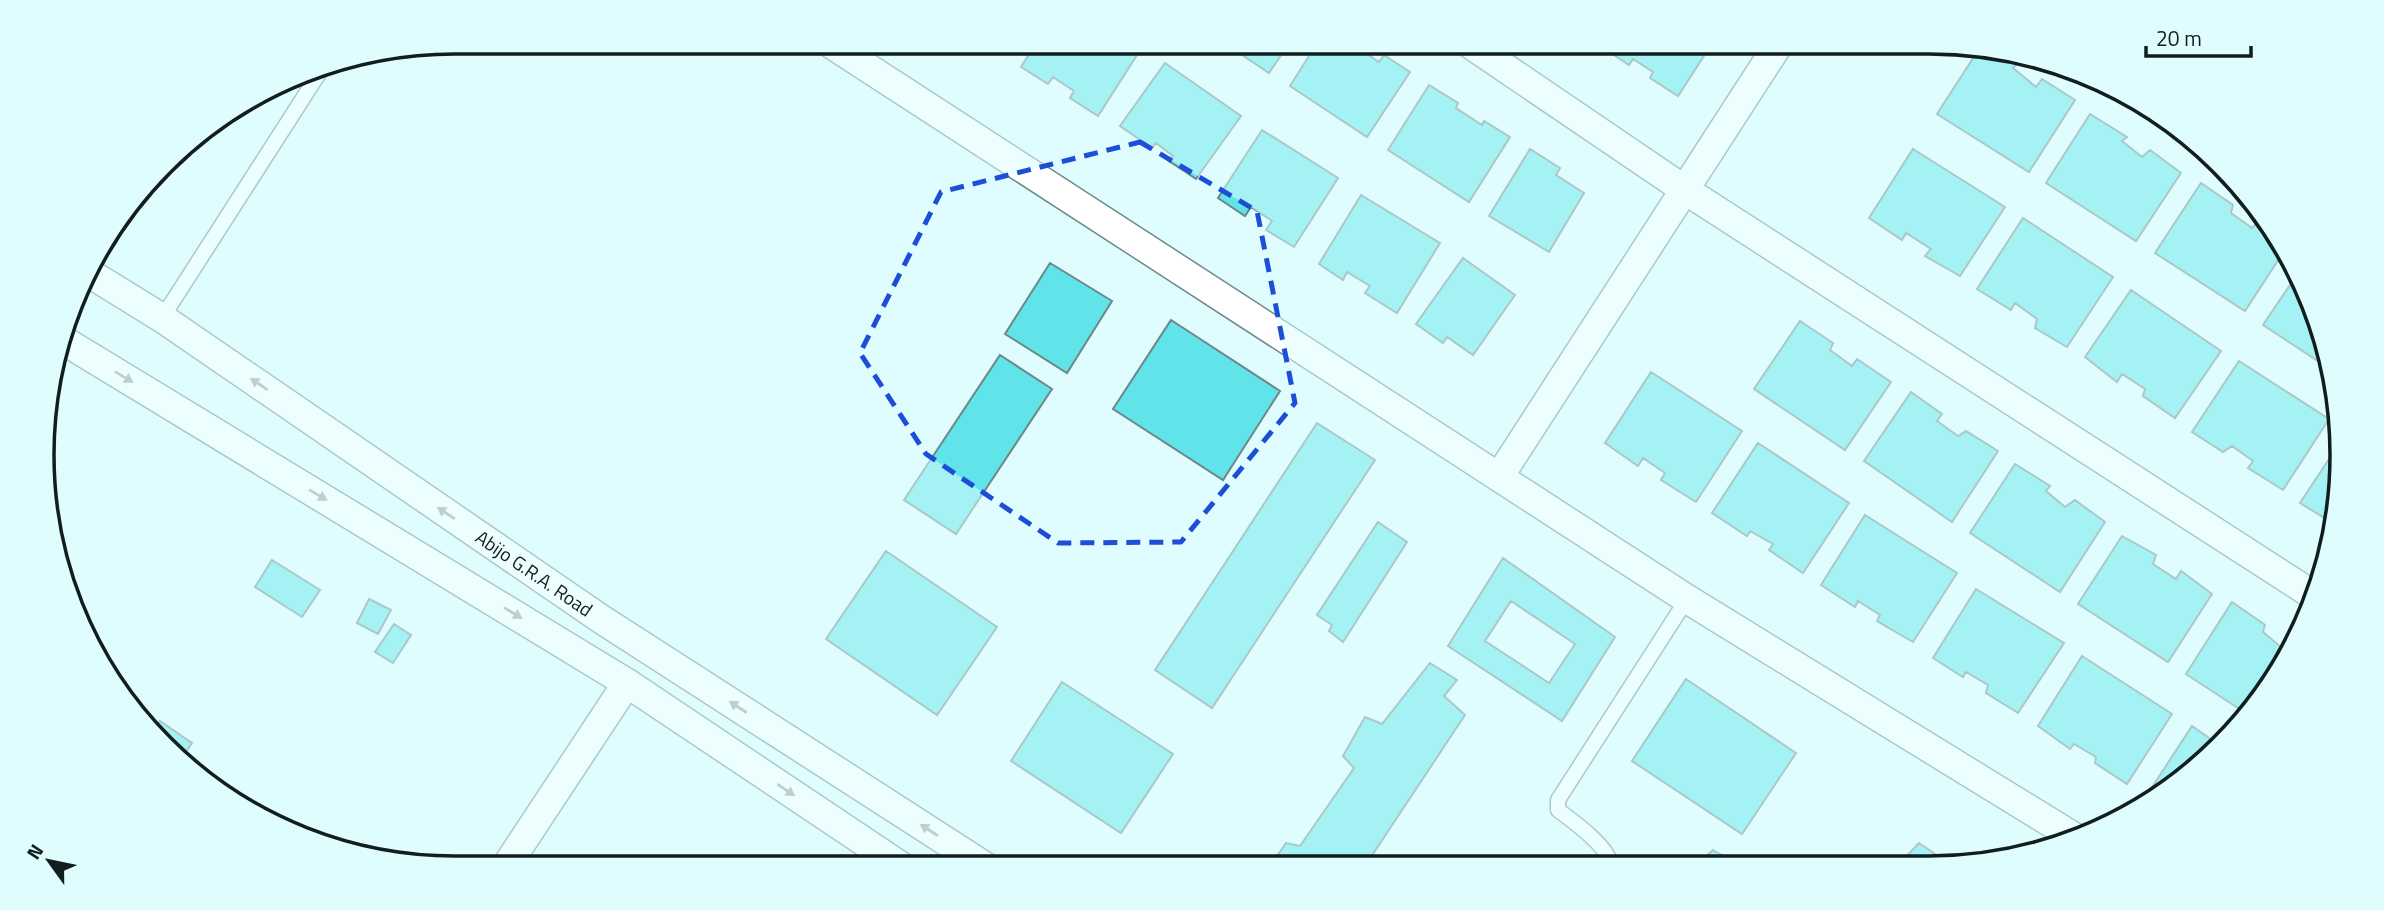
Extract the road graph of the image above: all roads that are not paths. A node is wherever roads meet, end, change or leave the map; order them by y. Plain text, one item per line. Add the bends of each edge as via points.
1 (847, 54) edge
2 (1485, 54) edge
3 (1772, 54) edge
4 (315, 80) edge
5 (1685, 190) junction
6 (96, 277) edge
7 (162, 318) junction
8 (70, 344) edge
9 (1499, 477) junction
10 (2306, 590) edge
11 (1687, 599) junction
12 (627, 683) junction
13 (2065, 831) edge
14 (513, 856) edge
15 (886, 856) edge
16 (969, 856) edge
17 (1609, 856) edge

1 - 9 street
2 - 5 street
3 - 5 street
4 - 7 lane
5 - 9 street
5 - 10 street
6 - 7 street, Abijo G.R.A. Road
16 -> 7 street, Abijo G.R.A. Road via 601,619
8 -> 12 street
9 - 11 street
11 - 13 street
11 - 17 lane via 1558,800 1558,810
12 - 14 street
12 -> 15 street

